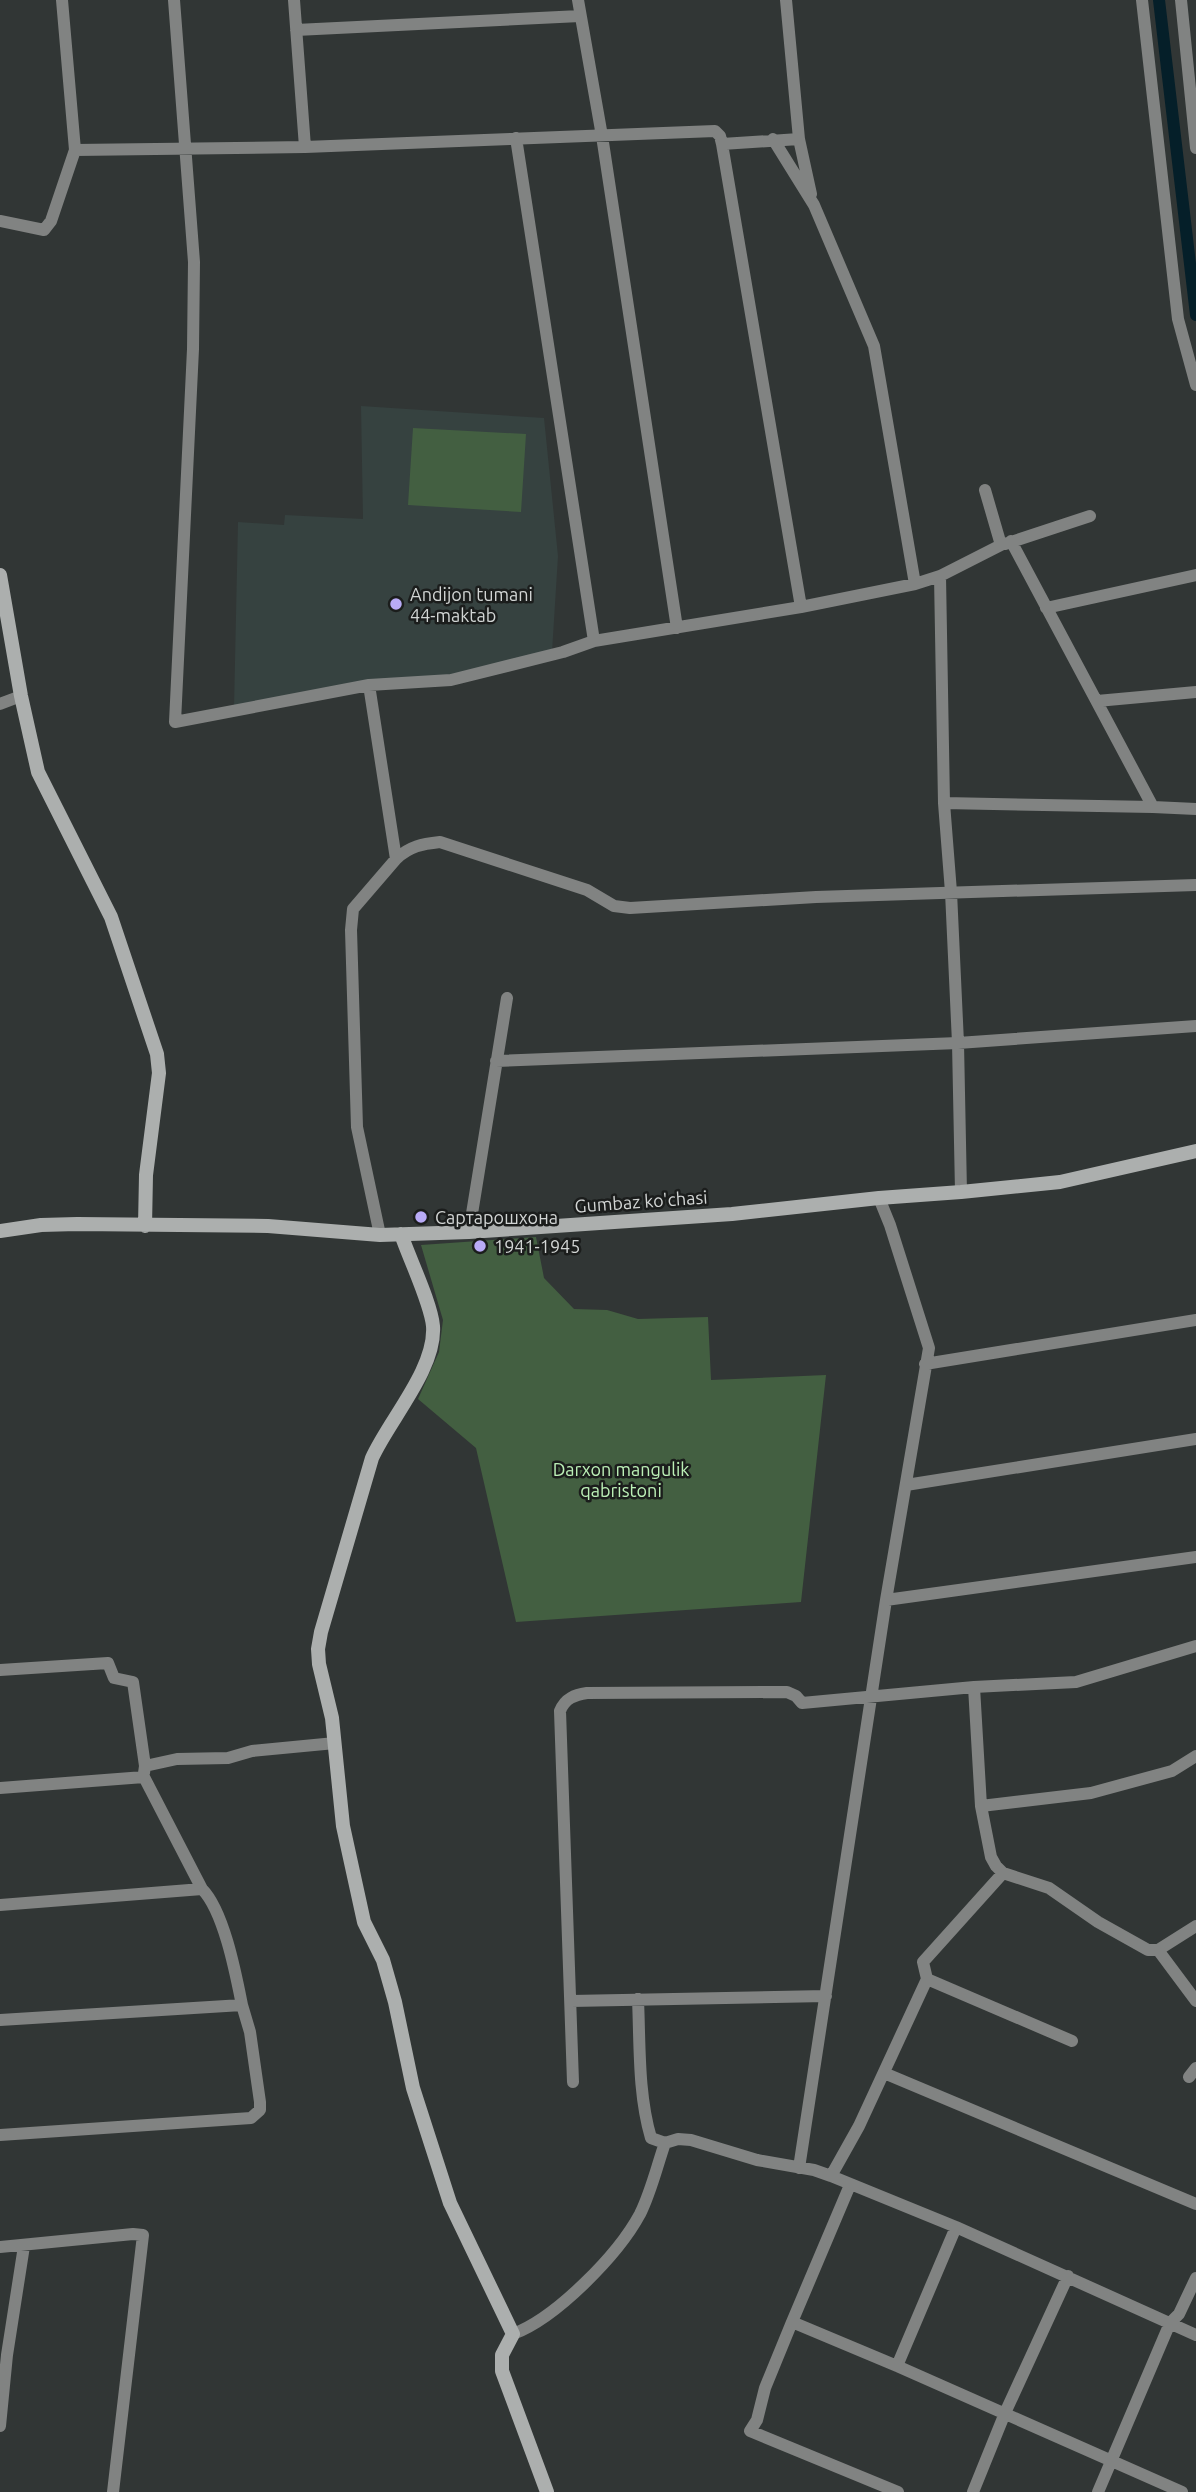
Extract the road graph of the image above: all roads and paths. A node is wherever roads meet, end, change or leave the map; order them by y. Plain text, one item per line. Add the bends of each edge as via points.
1 (62, 0) edge
2 (174, 0) edge
3 (294, 0) edge
4 (578, 0) edge
5 (786, 0) edge
6 (1142, 0) edge
7 (1181, 0) edge
8 (580, 16) junction
9 (296, 30) junction
10 (602, 136) junction
11 (516, 138) junction
12 (773, 139) junction
13 (799, 139) junction
14 (722, 144) junction
15 (305, 147) junction
16 (1196, 148) edge
17 (186, 149) junction
18 (75, 150) junction
19 (814, 205) junction
20 (0, 221) edge
21 (1196, 385) edge
22 (985, 490) dead end
23 (1090, 516) dead end
24 (1006, 543) junction
25 (0, 575) edge
26 (1196, 575) edge
27 (940, 576) junction
28 (915, 584) junction
29 (800, 607) junction
30 (1046, 608) junction
31 (677, 628) junction
32 (594, 641) junction
33 (369, 685) junction
34 (1196, 692) edge
35 (21, 696) junction
36 (1097, 701) junction
37 (0, 704) edge
38 (944, 803) junction
39 (1153, 807) junction
40 (1196, 809) edge
41 (396, 859) junction
42 (1196, 885) edge
43 (951, 892) junction
44 (507, 998) dead end
45 (1196, 1026) edge
46 (958, 1043) junction
47 (495, 1062) junction
48 (1196, 1150) edge
49 (961, 1192) junction
50 (878, 1198) junction
51 (145, 1226) junction
52 (0, 1231) edge
53 (469, 1232) junction
54 (401, 1234) junction
55 (380, 1235) junction
56 (1196, 1320) edge
57 (925, 1364) junction
58 (1196, 1439) edge
59 (906, 1485) junction
60 (1196, 1557) edge
61 (886, 1601) junction
62 (1196, 1646) edge
63 (0, 1670) edge
64 (974, 1687) junction
65 (871, 1695) junction
66 (335, 1743) junction
67 (1196, 1756) edge
68 (144, 1772) junction
69 (0, 1788) edge
70 (981, 1805) junction
71 (1003, 1873) junction
72 (202, 1889) junction
73 (0, 1905) edge
74 (1196, 1926) edge
75 (1158, 1950) junction
76 (928, 1979) junction
77 (826, 1996) junction
78 (638, 1999) junction
79 (571, 2001) junction
80 (1196, 2001) edge
81 (242, 2005) junction
82 (0, 2020) edge
83 (1072, 2041) dead end
84 (884, 2073) junction
85 (573, 2082) dead end
86 (0, 2135) edge
87 (665, 2143) junction
88 (799, 2168) junction
89 (831, 2176) junction
90 (850, 2185) junction
91 (1196, 2204) edge
92 (956, 2227) junction
93 (24, 2246) junction
94 (0, 2247) edge
95 (1068, 2276) junction
96 (1196, 2278) edge
97 (792, 2322) junction
98 (1170, 2323) junction
99 (513, 2334) junction
100 (1196, 2335) edge
101 (897, 2365) junction
102 (1005, 2413) junction
103 (0, 2426) edge
104 (1111, 2461) junction
105 (113, 2492) edge
106 (547, 2492) edge
107 (898, 2492) edge
108 (973, 2492) edge
109 (1098, 2492) edge
110 (1182, 2492) edge

1 - 18 street
2 - 17 street
3 - 9 street
4 - 8 street
5 - 13 street
6 - 21 street via 1178,320
7 - 16 street
8 - 9 street
8 - 10 street
9 - 15 street
10 - 11 street
10 - 14 street via 715,131
10 - 31 street
11 - 15 street
11 - 32 street
12 - 13 street
12 - 14 street
12 - 19 street
13 - 19 street
14 - 29 street
15 - 17 street
17 - 18 street
17 - 33 street via 194,262 175,722
18 - 20 street via 44,230
19 - 28 street via 874,346
22 - 24 street
23 - 24 street
24 - 27 street
24 - 30 street
25 - 35 street
26 - 30 street
27 - 28 street
27 - 38 street
28 - 29 street
29 - 31 street
30 - 36 street
31 - 32 street
32 - 33 street via 451,680
33 - 41 street
34 - 36 street
35 - 37 street
35 - 51 street via 38,772 111,917 156,1054 159,1073 146,1175
36 - 39 street
38 - 39 street
38 - 43 street
39 - 40 street
41 - 43 street via 407,849 440,842 630,908
41 - 55 street via 353,909 351,930 357,1127
42 - 43 street
43 - 46 street
44 - 47 street
45 - 46 street
46 - 47 street
46 - 49 street
47 - 53 street
48 - 49 street, Gumbaz ko'chasi via 1060,1182
49 - 50 street, Gumbaz ko'chasi
50 - 53 street, Gumbaz ko'chasi via 732,1214
50 - 57 street via 929,1348
51 - 52 street, Gumbaz ko'chasi via 41,1225
51 - 55 street, Gumbaz ko'chasi via 268,1226
53 - 54 street, Gumbaz ko'chasi
54 - 55 street, Gumbaz ko'chasi
54 - 66 street via 431,1315 433,1338 414,1388 372,1458 321,1632 319,1664
56 - 57 street
57 - 59 street
58 - 59 street
59 - 61 street
60 - 61 street
61 - 65 street
62 - 64 street via 1076,1682
63 - 68 street via 108,1663 114,1678 133,1682
64 - 65 street
64 - 70 street
65 - 77 street
65 - 79 street via 802,1703 787,1692 587,1693 563,1703
66 - 68 street via 252,1751 228,1758 177,1759
66 - 99 street via 343,1826 364,1922 383,1960 412,2088 450,2203
67 - 70 street via 1172,1771 1091,1793
68 - 69 street
68 - 72 street
70 - 71 street via 991,1857
71 - 75 street via 1049,1888 1139,1947
71 - 76 street via 928,1956 923,1966
72 - 73 street
72 - 81 street via 227,1942
74 - 75 street
75 - 80 street
76 - 83 street
76 - 84 street
77 - 78 street
77 - 88 street
78 - 79 street
78 - 87 street via 643,2101 651,2138
79 - 85 street
81 - 82 street
81 - 86 street via 260,2102 260,2110 251,2118
84 - 89 street
84 - 91 street
87 - 88 street via 691,2140
87 - 99 street via 640,2214 609,2256 572,2295 530,2328
88 - 89 street
89 - 90 street
90 - 92 street
90 - 97 street
92 - 95 street
92 - 101 street
93 - 94 street
93 - 103 street
93 - 105 street via 143,2235
95 - 98 street
95 - 102 street
96 - 98 street
97 - 101 street
97 - 107 street via 750,2431
98 - 100 street
98 - 104 street
99 - 106 street via 502,2355 502,2371
101 - 102 street
102 - 104 street
102 - 108 street
104 - 109 street
104 - 110 street

